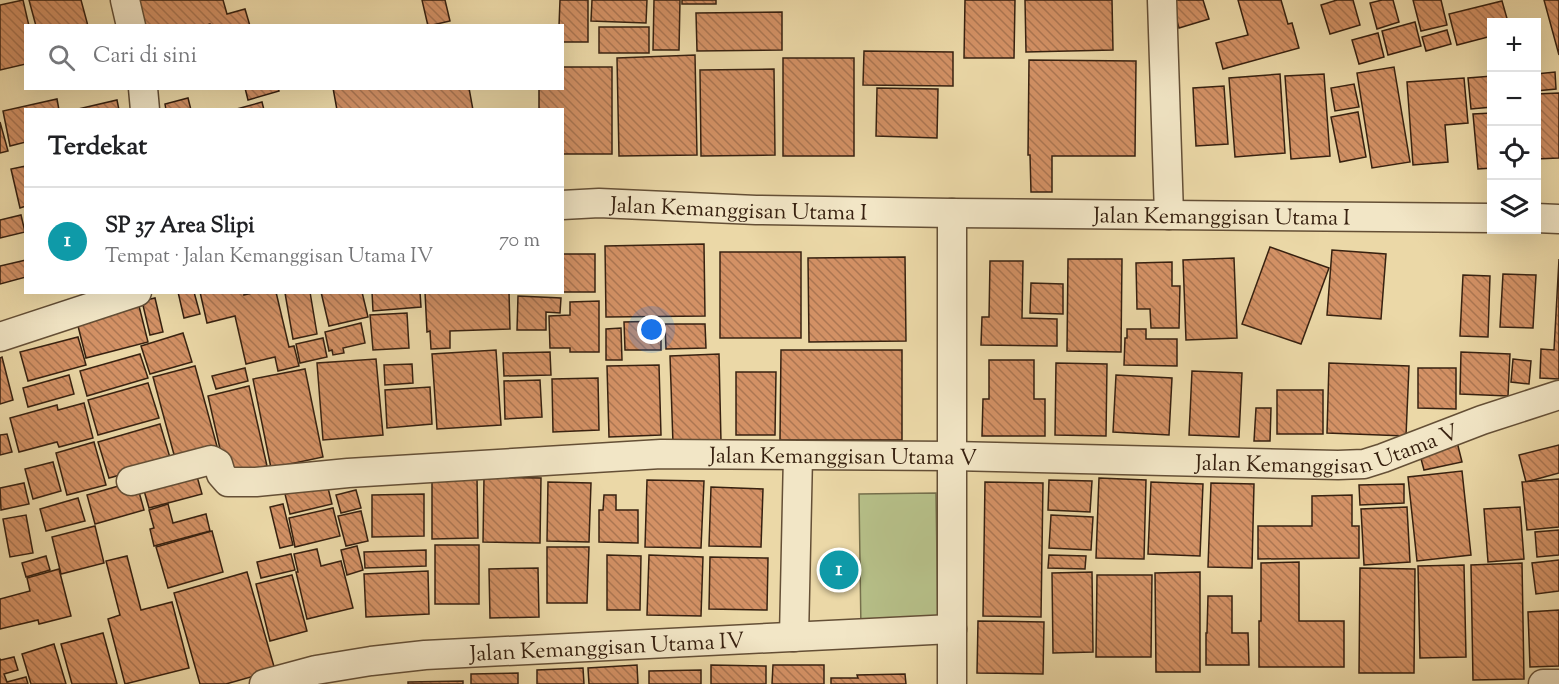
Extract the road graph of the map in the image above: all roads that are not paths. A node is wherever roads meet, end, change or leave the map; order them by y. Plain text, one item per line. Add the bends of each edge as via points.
1 (125, 0) edge
2 (1162, 0) edge
3 (131, 24) edge
4 (143, 90) edge
5 (145, 108) edge
6 (564, 205) edge
7 (952, 213) junction
8 (1169, 215) junction
9 (1487, 218) edge
10 (1541, 218) edge
11 (1559, 219) edge
12 (131, 294) edge
13 (0, 337) edge
14 (1559, 396) edge
15 (798, 455) junction
16 (952, 456) junction
17 (131, 481) dead end
18 (952, 629) junction
19 (794, 637) junction
20 (316, 677) edge
21 (264, 684) edge
22 (952, 684) edge
23 (1543, 684) edge
24 (1559, 684) edge

1 - 3 street
2 - 8 street
4 - 5 street
6 - 7 street, Jalan Kemanggisan Utama I
7 - 8 street, Jalan Kemanggisan Utama I
7 - 16 street
8 - 9 street, Jalan Kemanggisan Utama I
10 - 11 street
12 - 13 street
14 - 16 street, Jalan Kemanggisan Utama V via 1364,464
15 - 16 street, Jalan Kemanggisan Utama V
15 - 17 street, Jalan Kemanggisan Utama V via 661,454 256,482 228,482 218,464 211,460
15 - 19 street
16 - 18 street
18 - 19 street, Jalan Kemanggisan Utama IV
18 - 22 street
19 - 20 street, Jalan Kemanggisan Utama IV via 425,654 371,661
20 - 21 street, Jalan Kemanggisan Utama IV
23 - 24 street

